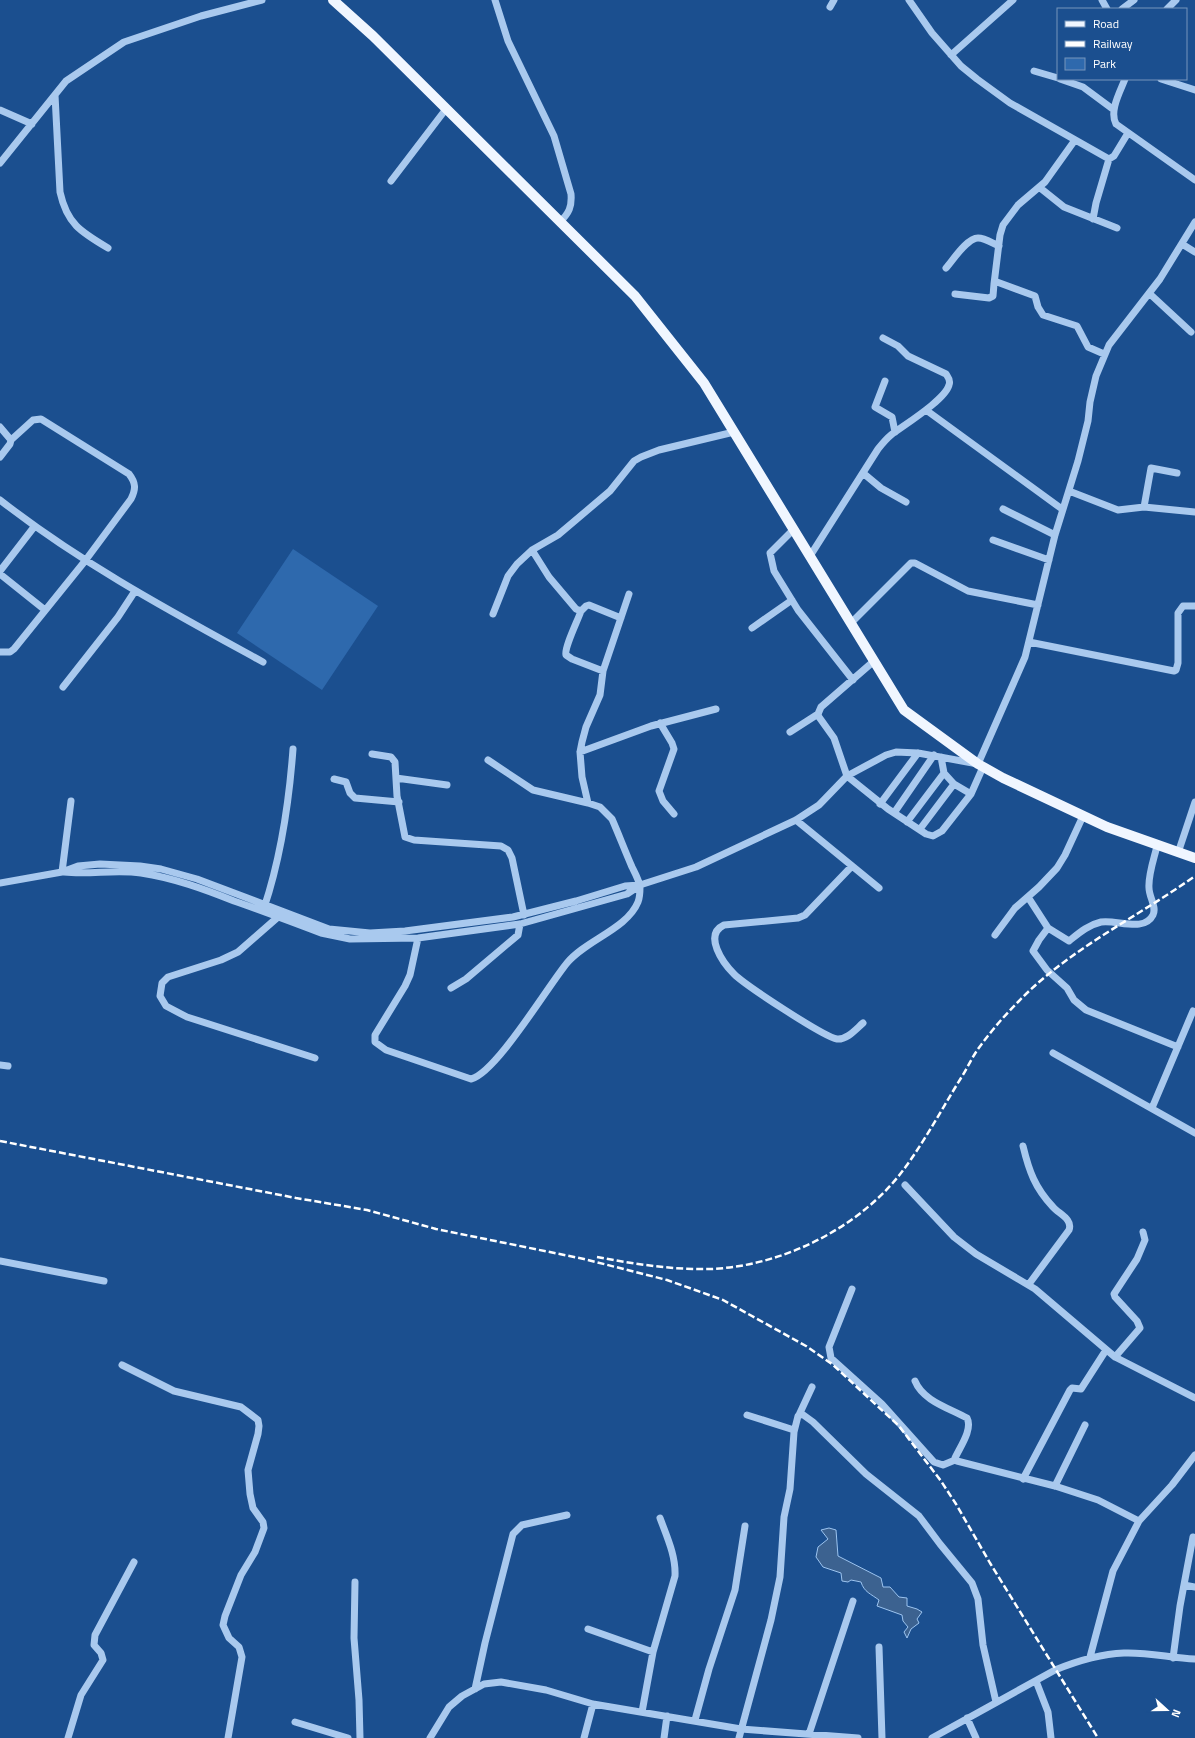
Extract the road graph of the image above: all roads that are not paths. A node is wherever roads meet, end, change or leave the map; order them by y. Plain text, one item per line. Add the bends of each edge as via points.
1 (262, 0) edge
2 (333, 0) edge
3 (495, 0) edge
4 (834, 0) edge
5 (909, 0) edge
6 (1013, 0) edge
7 (1134, 0) edge
8 (1176, 0) edge
9 (830, 7) dead end
10 (1123, 8) edge
11 (1168, 8) edge
12 (951, 55) junction
13 (1034, 71) dead end
14 (1057, 78) edge
15 (1062, 80) edge
16 (1125, 80) edge
17 (1164, 80) edge
18 (1195, 90) edge
19 (55, 95) junction
20 (446, 108) junction
21 (0, 110) edge
22 (1114, 110) junction
23 (32, 124) junction
24 (1128, 133) junction
25 (1075, 140) junction
26 (1109, 159) junction
27 (0, 163) edge
28 (1194, 177) edge
29 (391, 181) dead end
30 (1039, 187) junction
31 (1093, 219) junction
32 (560, 222) junction
33 (1195, 222) edge
34 (1117, 228) dead end
35 (1182, 244) junction
36 (999, 246) junction
37 (108, 248) dead end
38 (1195, 252) edge
39 (946, 268) dead end
40 (994, 284) junction
41 (955, 294) dead end
42 (1150, 294) junction
43 (1191, 332) dead end
44 (883, 338) dead end
45 (1104, 354) junction
46 (885, 381) dead end
47 (926, 410) junction
48 (0, 428) edge
49 (734, 432) junction
50 (895, 432) junction
51 (11, 440) junction
52 (0, 457) edge
53 (863, 473) junction
54 (1177, 473) dead end
55 (1069, 491) junction
56 (0, 500) edge
57 (906, 502) dead end
58 (1144, 507) junction
59 (1003, 509) dead end
60 (1062, 509) junction
61 (1195, 512) edge
62 (34, 526) junction
63 (794, 529) junction
64 (1055, 535) junction
65 (993, 540) dead end
66 (532, 550) junction
67 (810, 556) junction
68 (1049, 560) junction
69 (85, 561) junction
70 (0, 572) edge
71 (134, 591) junction
72 (629, 594) dead end
73 (792, 600) junction
74 (1038, 605) junction
75 (1195, 606) edge
76 (45, 610) junction
77 (581, 611) junction
78 (493, 614) dead end
79 (621, 618) junction
80 (851, 623) junction
81 (752, 628) dead end
82 (1030, 642) junction
83 (0, 652) edge
84 (874, 661) junction
85 (263, 662) dead end
86 (603, 671) junction
87 (853, 680) junction
88 (63, 687) dead end
89 (716, 709) dead end
90 (818, 714) junction
91 (660, 723) junction
92 (790, 732) dead end
93 (293, 749) dead end
94 (580, 752) junction
95 (918, 752) junction
96 (372, 754) dead end
97 (937, 756) junction
98 (488, 760) dead end
99 (980, 765) junction
100 (944, 773) junction
101 (847, 776) junction
102 (396, 778) junction
103 (334, 780) dead end
104 (954, 784) junction
105 (447, 785) dead end
106 (972, 794) junction
107 (71, 801) dead end
108 (399, 802) junction
109 (1195, 802) edge
110 (588, 803) junction
111 (880, 804) junction
112 (674, 814) dead end
113 (894, 814) junction
114 (1083, 816) junction
115 (796, 820) junction
116 (907, 822) junction
117 (920, 829) junction
118 (1158, 846) junction
119 (1178, 853) junction
120 (1195, 858) edge
121 (852, 866) junction
122 (62, 872) junction
123 (0, 883) edge
124 (640, 886) junction
125 (879, 888) dead end
126 (1028, 897) junction
127 (264, 908) junction
128 (524, 915) junction
129 (278, 917) junction
130 (513, 917) junction
131 (518, 924) junction
132 (1048, 928) junction
133 (405, 935) junction
134 (995, 935) dead end
135 (418, 938) junction
136 (451, 988) dead end
137 (1193, 1010) dead end
138 (863, 1023) dead end
139 (1178, 1047) junction
140 (1052, 1053) dead end
141 (315, 1058) dead end
142 (1152, 1108) junction
143 (1195, 1133) edge
144 (1023, 1146) dead end
145 (905, 1185) dead end
146 (1143, 1232) dead end
147 (0, 1262) edge
148 (104, 1281) dead end
149 (1029, 1284) junction
150 (852, 1289) dead end
151 (1106, 1350) junction
152 (1115, 1357) junction
153 (122, 1365) dead end
154 (915, 1381) dead end
155 (812, 1388) dead end
156 (1195, 1398) edge
157 (747, 1415) dead end
158 (799, 1415) junction
159 (1085, 1425) dead end
160 (794, 1430) junction
161 (1195, 1455) edge
162 (956, 1460) junction
163 (1023, 1479) junction
164 (1055, 1486) junction
165 (567, 1516) dead end
166 (660, 1518) dead end
167 (1139, 1521) junction
168 (745, 1526) dead end
169 (1193, 1537) dead end
170 (134, 1562) dead end
171 (355, 1582) dead end
172 (1184, 1585) junction
173 (1195, 1588) edge
174 (853, 1601) dead end
175 (588, 1629) dead end
176 (879, 1647) dead end
177 (653, 1652) junction
178 (1090, 1657) junction
179 (1173, 1658) junction
180 (1195, 1659) edge
181 (1036, 1681) junction
182 (475, 1689) junction
183 (996, 1702) junction
184 (593, 1704) junction
185 (642, 1712) junction
186 (667, 1716) junction
187 (967, 1718) junction
188 (695, 1720) junction
189 (295, 1722) dead end
190 (741, 1729) junction
191 (809, 1734) junction
192 (826, 1736) edge
193 (68, 1738) edge
194 (228, 1738) edge
195 (348, 1738) edge
196 (360, 1738) edge
197 (430, 1738) edge
198 (584, 1738) edge
199 (664, 1738) edge
200 (739, 1738) edge
201 (858, 1738) edge
202 (882, 1738) edge
203 (932, 1738) edge
204 (976, 1738) edge
205 (1051, 1738) edge

1 - 19 street via 201,16 124,42 66,81
2 - 20 main road
3 - 32 street via 508,41 554,136 571,194 570,210
4 - 9 street
5 - 12 street
6 - 12 street
7 - 10 street
8 - 11 street
12 - 25 street via 977,79 1010,103
13 - 14 street
15 - 22 street via 1083,87
16 - 22 street
17 - 18 street
19 - 23 street
19 - 37 street via 60,192 63,205 67,216 84,234
20 - 29 street
20 - 32 main road
21 - 23 street
22 - 24 street via 1116,124
23 - 27 street
24 - 26 street via 1114,156
24 - 28 street
25 - 26 street
25 - 30 street
26 - 31 street
30 - 31 street via 1064,207
30 - 36 street via 1009,215 1002,230
31 - 34 street
32 - 49 main road via 634,296 704,383
33 - 35 street
35 - 38 street
35 - 42 street
36 - 39 street via 985,239 975,238 966,244
36 - 40 street
40 - 41 street via 994,294 989,298
40 - 45 street via 1001,283 1035,296 1043,315 1077,326 1088,347
42 - 43 street
42 - 45 street
44 - 47 street via 898,346 908,356 949,377 948,388
45 - 55 street via 1096,376 1089,419
46 - 50 street via 875,407 892,417
47 - 50 street
47 - 60 street
48 - 51 street
49 - 63 main road
49 - 66 street via 659,450 641,457 629,466 610,491 558,535
50 - 53 street via 878,449
51 - 52 street
51 - 69 street via 33,420 41,420 129,474 134,480 135,487 131,499
53 - 57 street via 877,486
53 - 67 street
54 - 58 street via 1151,468
55 - 58 street via 1118,510
55 - 60 street
56 - 62 street
58 - 61 street
59 - 64 street
60 - 64 street
62 - 69 street
62 - 70 street
63 - 67 main road
63 - 73 street via 769,555 774,571
64 - 68 street
65 - 68 street
66 - 77 street via 555,586 576,609
66 - 78 street via 508,576
67 - 80 main road
68 - 74 street
69 - 71 street
69 - 76 street
70 - 76 street
71 - 85 street
71 - 88 street via 106,633
72 - 79 street
73 - 81 street
73 - 87 street
74 - 80 street via 968,591 911,563
74 - 82 street
75 - 82 street via 1183,606 1178,613 1178,663 1174,671
76 - 83 street via 14,649 10,652
77 - 79 street via 589,605
77 - 86 street via 566,647 566,655 572,660
79 - 86 street
80 - 84 main road
82 - 99 street
84 - 87 street
84 - 99 main road via 904,710
86 - 94 street via 600,695 583,734
87 - 90 street via 821,707
89 - 91 street
90 - 92 street
90 - 101 street via 834,738
91 - 94 street
91 - 112 street via 674,749 659,791 663,801
93 - 127 street via 288,805
94 - 110 street
95 - 97 street
95 - 101 street via 896,752 886,755
95 - 111 street
96 - 102 street via 391,757 395,762
97 - 99 street
97 - 100 street
97 - 113 street
98 - 110 street via 533,790
99 - 106 street
99 - 114 main road
100 - 104 street
100 - 116 street
101 - 111 street
101 - 115 street via 819,805
102 - 105 street
102 - 108 street
103 - 108 street via 346,782 356,798
104 - 106 street
104 - 117 street
106 - 117 street via 936,835 930,836
107 - 122 street
108 - 128 street via 405,837 409,839 501,846 508,850
109 - 119 street
110 - 124 street via 600,807 612,819
111 - 113 street
113 - 116 street
114 - 118 main road
114 - 126 street via 1059,866
115 - 121 street
115 - 124 street via 696,867
116 - 117 street
118 - 119 main road
118 - 132 street via 1148,888 1154,909 1148,921 1140,924 1100,922 1088,927 1069,941
119 - 120 main road
121 - 125 street
121 - 138 street via 805,915 798,918 724,925 715,935 715,945 734,974 824,1033 844,1038
122 - 123 street
122 - 127 street via 78,866 100,864 140,866 180,874
124 - 128 street via 625,886
124 - 131 street via 627,894
124 - 135 street via 638,902 631,913 622,923 568,961 512,1039 477,1077 471,1079 401,1056 375,1042 376,1035 407,980
126 - 132 street
126 - 134 street via 1009,915
127 - 129 street
127 - 133 street via 340,931
128 - 130 street
129 - 133 street via 339,938 370,940
129 - 141 street via 238,952 168,977 162,984 160,996 166,1006 187,1017
130 - 131 street
130 - 133 street
131 - 135 street
131 - 136 street via 518,934 466,980
132 - 139 street via 1033,951 1047,970 1067,988 1077,1003 1086,1010
133 - 135 street
137 - 139 street
139 - 142 street
140 - 142 street
142 - 143 street
144 - 149 street via 1035,1184 1071,1226
145 - 149 street via 954,1237 976,1254
146 - 152 street via 1145,1242 1139,1255 1114,1294 1140,1328
147 - 148 street
149 - 151 street
150 - 162 street via 829,1347 832,1358 882,1404 934,1462 943,1465
151 - 152 street
151 - 163 street via 1081,1389 1070,1390
152 - 156 street
153 - 194 street via 174,1391 242,1407 258,1420 258,1434 248,1470 253,1508 263,1522 264,1528 241,1575 223,1625 229,1638 239,1647 242,1657
154 - 162 street via 918,1389 927,1398 967,1418 968,1430
155 - 158 street
157 - 160 street
158 - 160 street
158 - 183 street via 804,1414 866,1474 919,1516 972,1582 978,1599 983,1645
159 - 164 street
160 - 190 street via 780,1577
161 - 167 street
162 - 163 street
163 - 164 street
164 - 167 street via 1098,1500
165 - 182 street via 522,1525 513,1534
166 - 177 street via 673,1555 675,1576
167 - 178 street via 1113,1570
168 - 188 street via 735,1590
169 - 172 street
170 - 193 street via 94,1635 94,1645 103,1660 81,1695
171 - 196 street via 354,1638
172 - 173 street
172 - 179 street
174 - 191 street
175 - 177 street
176 - 202 street
177 - 185 street
178 - 179 street via 1125,1653
178 - 181 street via 1055,1670
179 - 180 street
181 - 183 street
181 - 205 street via 1048,1712
182 - 184 street via 484,1684 501,1682 546,1690
182 - 197 street via 449,1707
183 - 187 street
184 - 185 street
184 - 198 street
185 - 186 street
186 - 188 street
186 - 199 street
187 - 203 street
187 - 204 street
188 - 190 street
189 - 195 street
190 - 191 street
190 - 200 street
191 - 192 street
192 - 201 street

